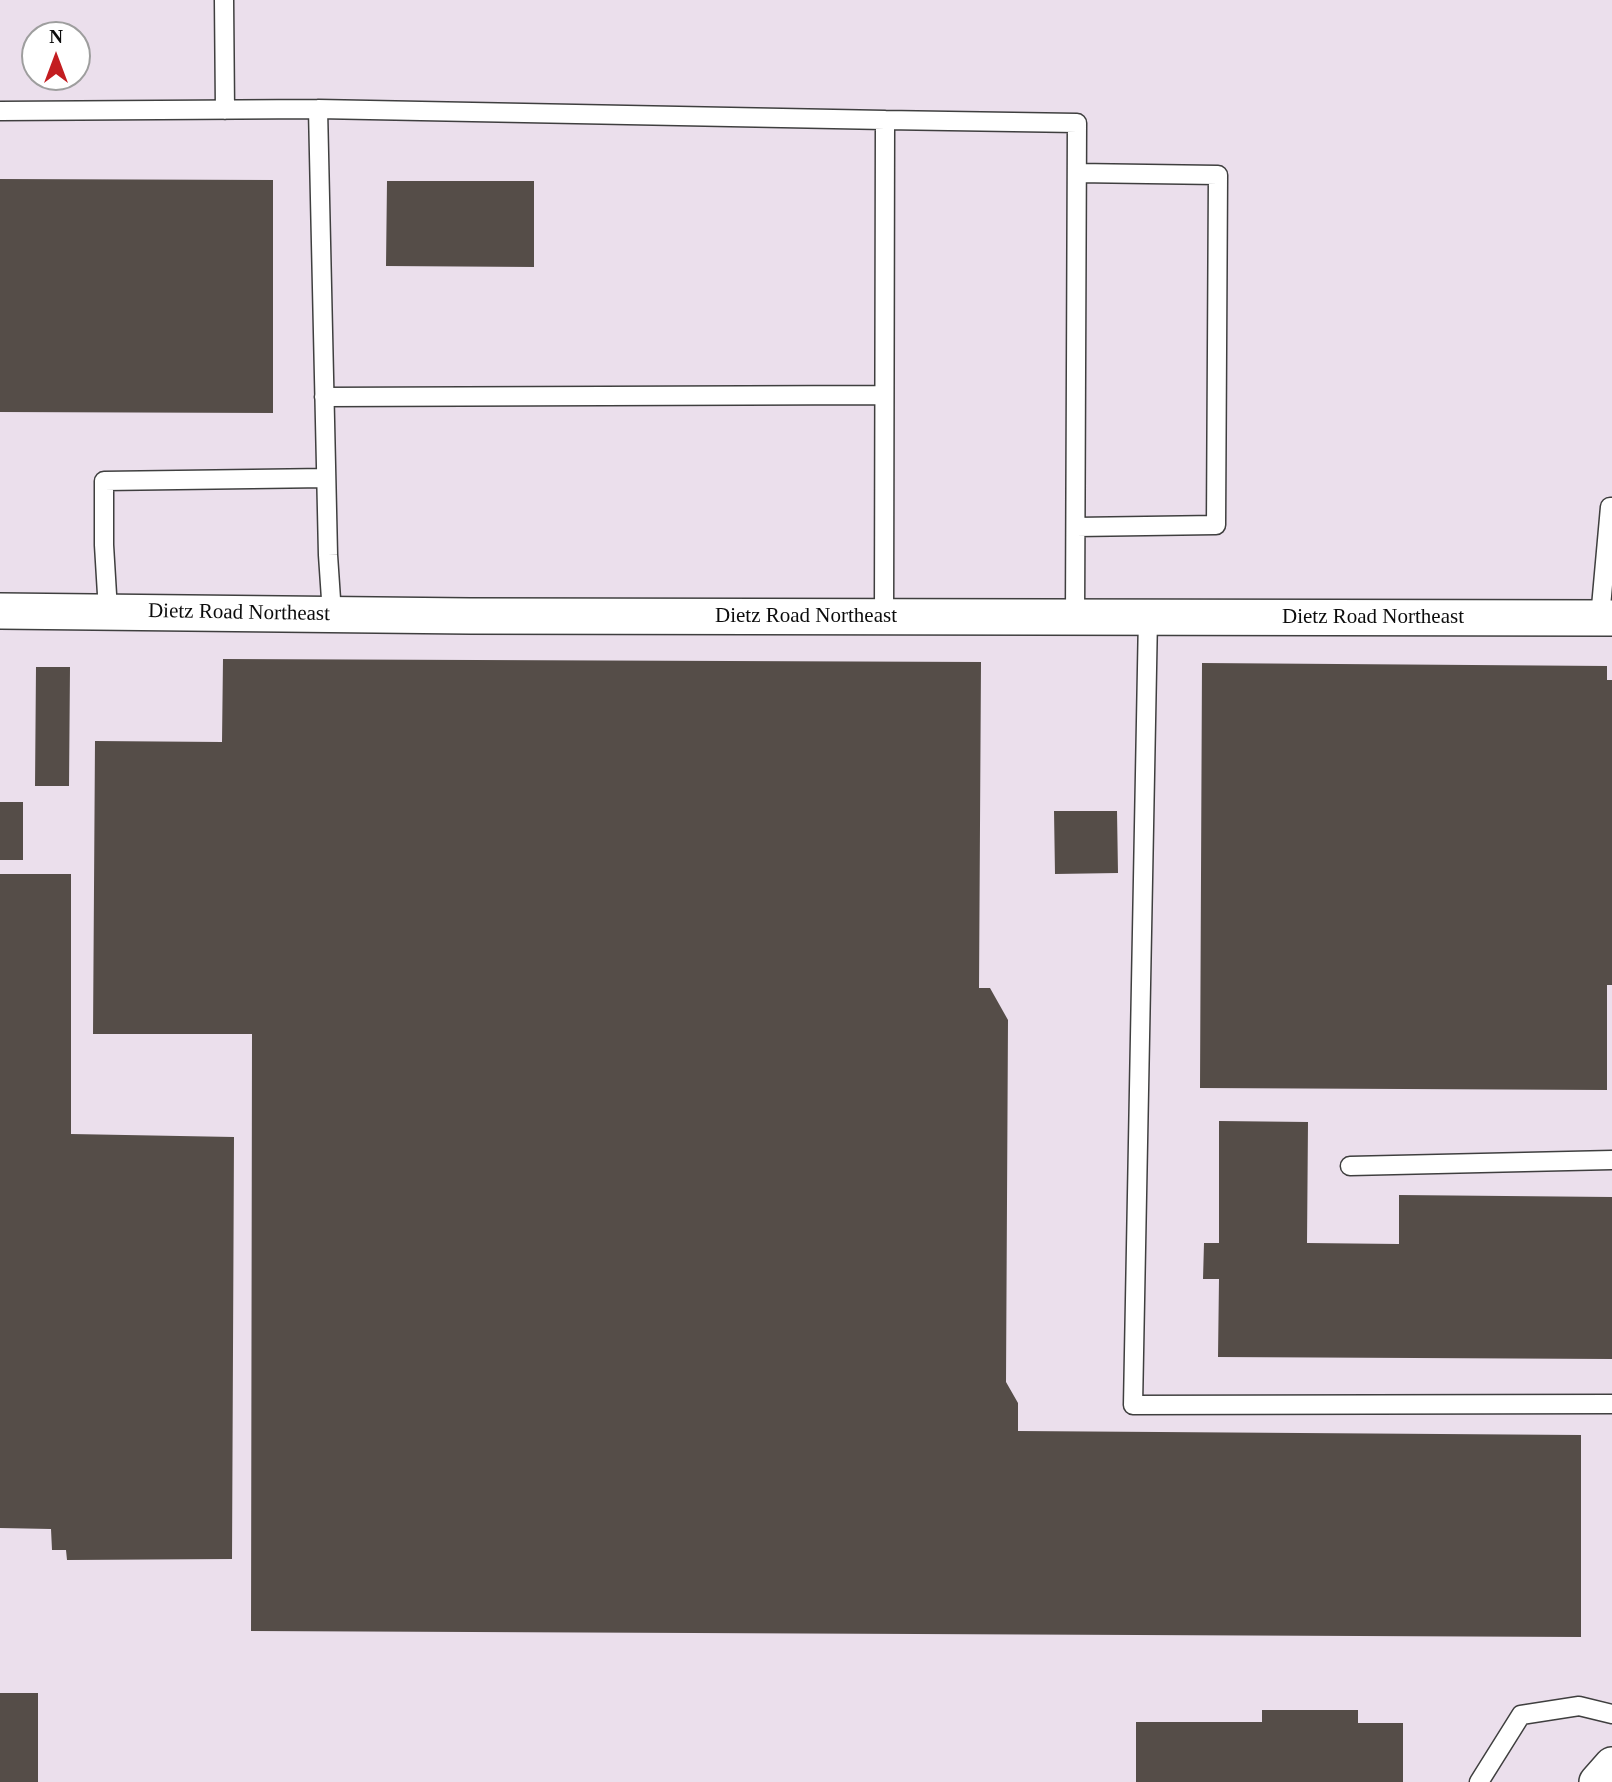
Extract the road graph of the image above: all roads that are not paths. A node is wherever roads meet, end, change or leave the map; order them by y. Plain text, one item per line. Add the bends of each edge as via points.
1 (223, 0) edge
2 (318, 109) junction
3 (225, 110) junction
4 (0, 111) edge
5 (885, 120) junction
6 (1077, 173) junction
7 (884, 395) junction
8 (324, 397) junction
9 (326, 478) junction
10 (1612, 508) edge
11 (1076, 527) junction
12 (0, 611) edge
13 (108, 611) junction
14 (332, 614) junction
15 (884, 616) junction
16 (1076, 616) junction
17 (1148, 616) junction
18 (1606, 618) edge
19 (1612, 1160) edge
20 (1350, 1166) dead end
21 (1612, 1404) edge
22 (1612, 1714) edge
23 (1612, 1765) edge
24 (1479, 1782) edge
25 (1597, 1782) edge

1 - 3 lane
2 - 3 lane
2 - 5 lane
2 - 8 lane
3 - 4 lane
5 - 6 lane via 1077,123
5 - 7 lane
6 - 11 lane
6 - 11 lane via 1218,175 1218,189 1216,525
7 - 8 lane
7 - 15 lane
8 - 9 lane
9 - 13 lane via 104,481
9 - 14 lane
10 - 18 lane
11 - 16 lane
12 - 13 street, Dietz Road Northeast
13 - 14 street, Dietz Road Northeast
14 - 15 street, Dietz Road Northeast
15 - 16 street, Dietz Road Northeast
16 - 17 street, Dietz Road Northeast
17 - 18 street, Dietz Road Northeast
17 - 21 lane via 1133,1405
19 - 20 lane
22 - 24 lane via 1579,1706 1521,1715
23 - 25 street

